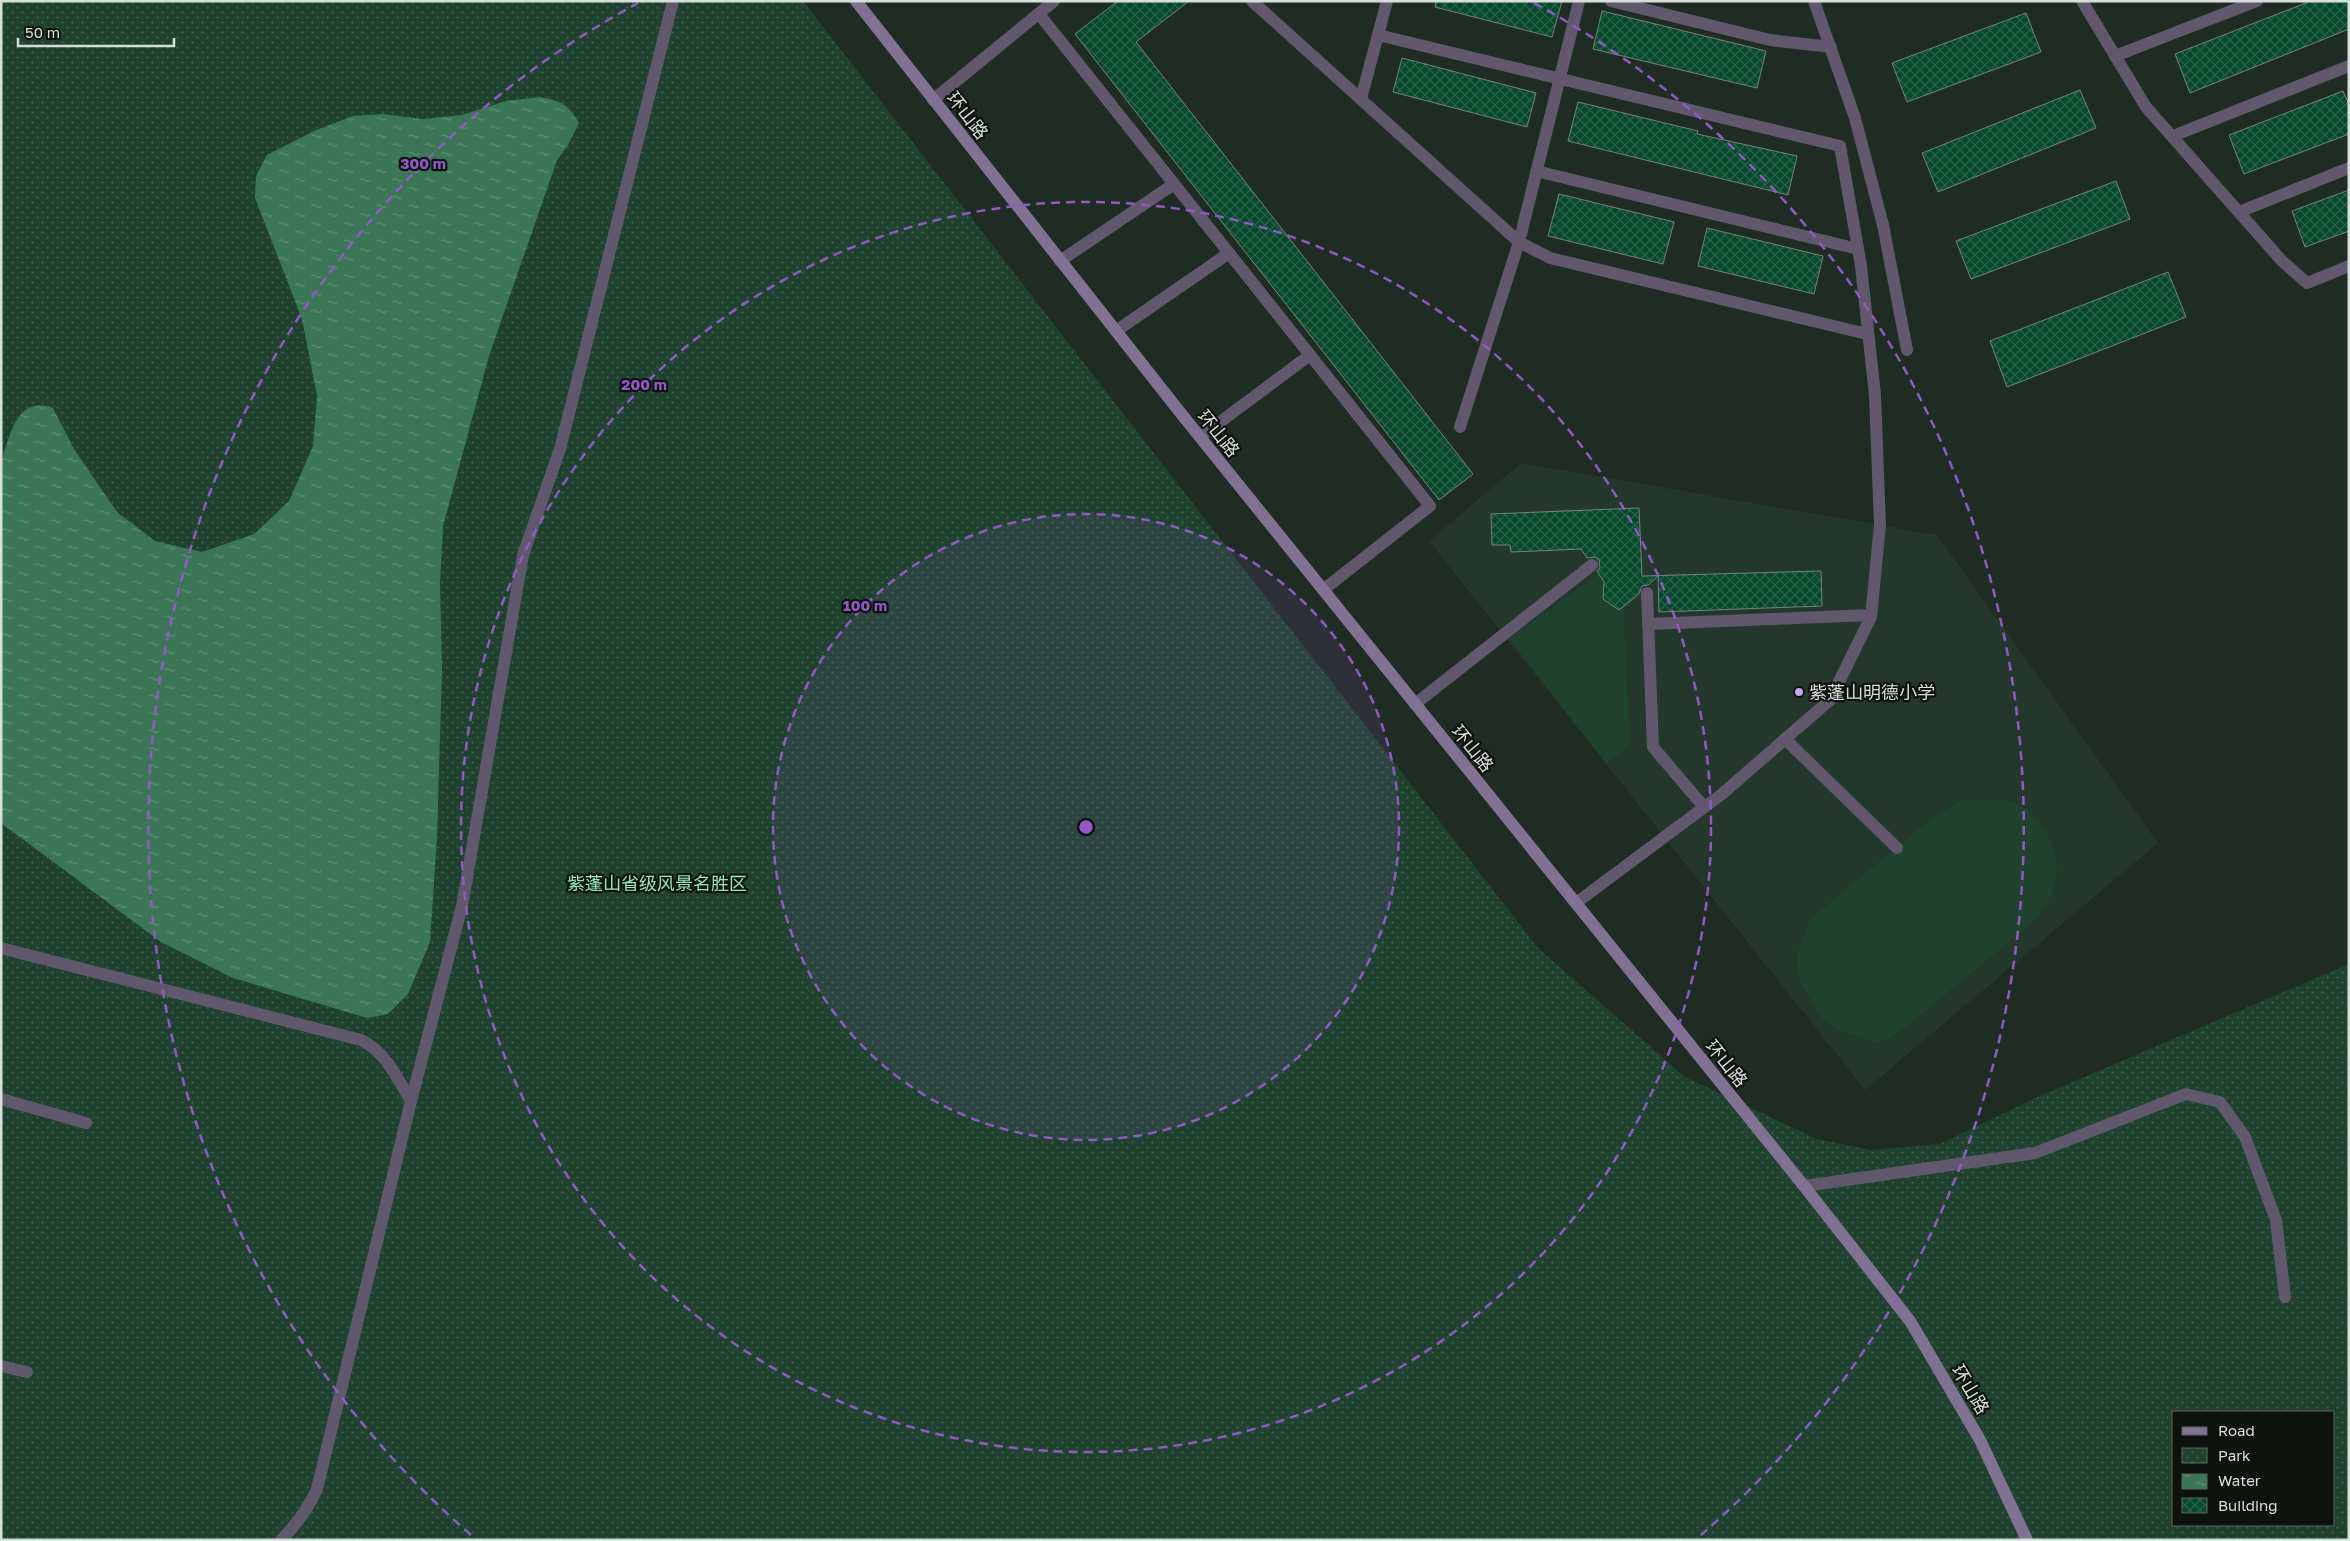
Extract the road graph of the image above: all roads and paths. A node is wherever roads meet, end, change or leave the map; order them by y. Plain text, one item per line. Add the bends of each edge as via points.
1 (673, 1) edge
2 (856, 1) edge
3 (1054, 1) edge
4 (1252, 1) edge
5 (1387, 1) edge
6 (1579, 1) edge
7 (1611, 1) edge
8 (1814, 1) edge
9 (2082, 1) edge
10 (2257, 1) edge
11 (1039, 14) junction
12 (1378, 35) junction
13 (1831, 47) junction
14 (2115, 56) junction
15 (2349, 66) edge
16 (1559, 80) junction
17 (1361, 99) junction
18 (933, 100) junction
19 (2173, 136) junction
20 (2349, 168) edge
21 (1536, 171) junction
22 (1174, 184) junction
23 (2239, 212) junction
24 (1519, 242) junction
25 (1858, 249) junction
26 (1229, 252) junction
27 (1060, 261) junction
28 (2349, 266) edge
29 (1116, 331) junction
30 (1867, 334) junction
31 (1907, 350) dead end
32 (1310, 355) junction
33 (1460, 427) dead end
34 (1200, 437) junction
35 (1592, 566) dead end
36 (1324, 590) junction
37 (1647, 593) dead end
38 (1871, 615) junction
39 (1648, 624) junction
40 (1415, 704) junction
41 (1785, 739) junction
42 (1704, 807) junction
43 (1897, 848) dead end
44 (1576, 903) junction
45 (1, 948) edge
46 (1, 1099) edge
47 (410, 1101) junction
48 (86, 1123) dead end
49 (1804, 1186) junction
50 (2285, 1297) dead end
51 (1, 1366) edge
52 (27, 1372) dead end
53 (281, 1540) edge
54 (2027, 1540) edge

1 - 47 street via 560,449 522,555 462,906
2 - 18 main road, 环山路
3 - 11 street
4 - 17 street
5 - 12 street
6 - 16 street
7 - 13 street via 1770,40
8 - 13 street
9 - 14 street
10 - 14 street
11 - 18 street
11 - 22 street
12 - 16 street
12 - 17 street
13 - 31 street via 1855,118 1881,216
14 - 19 street via 2146,107
15 - 19 street
16 - 21 street
16 - 25 street via 1840,146
17 - 24 street
18 - 27 main road, 环山路
19 - 23 street
20 - 23 street
21 - 24 street
21 - 25 street
22 - 26 street
22 - 27 street
23 - 28 street via 2282,261 2307,283
24 - 30 street via 1550,258
24 - 33 street
25 - 30 street
26 - 29 street
26 - 32 street
27 - 29 main road, 环山路
29 - 34 main road, 环山路
30 - 38 street via 1875,395 1880,525
32 - 34 street
32 - 36 street via 1430,506
34 - 36 main road, 环山路
35 - 40 street
36 - 40 main road, 环山路
37 - 39 street
38 - 39 street
38 - 41 street via 1830,700
39 - 42 street via 1653,748
40 - 44 main road, 环山路
41 - 42 street
41 - 43 street
42 - 44 street
44 - 49 main road, 环山路
45 - 47 street via 361,1040 386,1060
46 - 48 street
47 - 53 street via 317,1489 308,1508
49 - 50 street via 2035,1153 2186,1094 2220,1102 2245,1137 2276,1220
49 - 54 main road, 环山路 via 1910,1321 1980,1440
51 - 52 street

